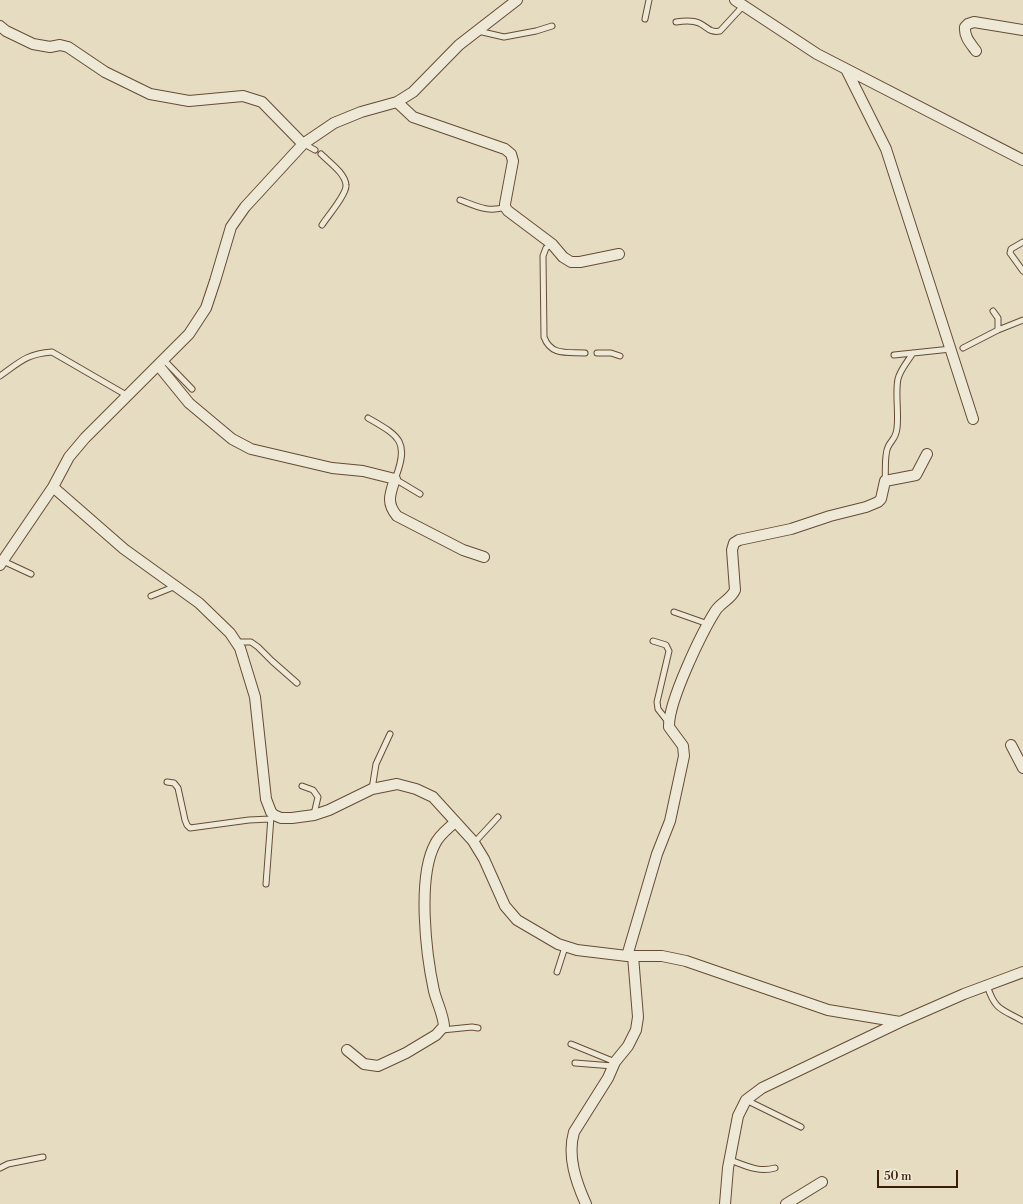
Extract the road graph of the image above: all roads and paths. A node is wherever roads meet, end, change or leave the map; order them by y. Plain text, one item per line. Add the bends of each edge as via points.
1 (517, 0) edge
2 (649, 0) edge
3 (739, 3) edge
4 (644, 19) dead end
5 (676, 22) dead end
6 (0, 26) edge
7 (552, 26) dead end
8 (1023, 30) edge
9 (477, 31) junction
10 (976, 51) dead end
11 (846, 69) junction
12 (397, 102) junction
13 (303, 144) junction
14 (315, 150) dead end
15 (321, 154) dead end
16 (1023, 160) edge
17 (460, 200) dead end
18 (505, 207) junction
19 (322, 225) dead end
20 (1023, 242) edge
21 (552, 244) junction
22 (619, 254) dead end
23 (1023, 271) edge
24 (993, 310) dead end
25 (1023, 320) edge
26 (998, 330) junction
27 (963, 348) dead end
28 (954, 351) junction
29 (585, 353) dead end
30 (597, 353) dead end
31 (913, 353) junction
32 (894, 355) dead end
33 (620, 356) dead end
34 (161, 363) junction
35 (0, 376) edge
36 (192, 390) dead end
37 (128, 396) junction
38 (368, 418) dead end
39 (973, 419) dead end
40 (927, 454) dead end
41 (395, 479) junction
42 (885, 481) junction
43 (53, 487) junction
44 (420, 494) dead end
45 (484, 557) dead end
46 (1, 563) edge
47 (32, 574) dead end
48 (176, 586) junction
49 (151, 596) dead end
50 (674, 612) dead end
51 (708, 624) junction
52 (653, 641) dead end
53 (236, 642) junction
54 (297, 683) dead end
55 (669, 722) junction
56 (390, 734) dead end
57 (1011, 745) dead end
58 (1023, 768) edge
59 (167, 782) dead end
60 (302, 786) dead end
61 (372, 789) junction
62 (271, 815) junction
63 (314, 815) junction
64 (498, 817) dead end
65 (455, 822) junction
66 (474, 843) junction
67 (266, 884) dead end
68 (565, 947) junction
69 (630, 956) junction
70 (557, 972) dead end
71 (1023, 972) edge
72 (986, 985) junction
73 (900, 1022) junction
74 (1023, 1022) edge
75 (478, 1028) dead end
76 (442, 1030) junction
77 (571, 1044) dead end
78 (347, 1050) dead end
79 (575, 1063) dead end
80 (614, 1064) junction
81 (746, 1100) junction
82 (801, 1127) dead end
83 (43, 1157) dead end
84 (730, 1160) junction
85 (0, 1168) edge
86 (775, 1168) dead end
87 (822, 1182) dead end
88 (586, 1204) edge
89 (725, 1204) edge
90 (786, 1204) edge

1 - 9 street
2 - 4 lane
3 - 5 lane via 720,31 710,30 690,21
3 - 11 street via 817,54
6 - 13 street via 33,44 50,48 68,47 105,72 150,94 189,101 243,96 262,102
7 - 9 lane via 504,37
8 - 10 street via 974,22 968,24 965,27 965,35
9 - 12 street via 459,45 413,92
11 - 16 street
11 - 28 street via 886,149
12 - 13 street via 334,123
12 - 18 street via 413,117 505,149 513,161
13 - 14 lane
13 - 34 street via 245,207 231,227 206,308 189,334
15 - 19 lane via 341,175 346,186
17 - 18 lane via 488,210
18 - 21 street
20 - 23 lane via 1011,249 1010,253
21 - 22 street via 571,262
21 - 29 lane via 546,248 543,256 544,336 552,349
24 - 26 lane via 998,318
25 - 26 lane
26 - 27 lane
28 - 31 lane
28 - 39 street
30 - 33 lane
31 - 32 lane
31 - 42 lane via 897,381 897,428 896,435 888,447
34 - 36 lane
34 - 37 street
34 - 41 street via 189,403 232,439 251,449 332,468
35 - 37 lane via 27,357 52,352
37 - 43 street via 69,457
38 - 41 lane via 391,431 401,443 402,456
40 - 42 street via 916,475
41 - 44 lane
41 - 45 street via 389,504 396,516 463,550
42 - 51 street via 881,499 866,507 736,542 732,550 736,590 717,609
43 - 46 street
43 - 48 street via 124,549
46 - 47 lane
48 - 49 lane
48 - 53 street via 199,604
50 - 51 lane
51 - 55 street via 674,700
52 - 55 lane via 666,645 669,650 657,702 658,709
53 - 54 lane via 251,642
53 - 62 street via 256,697 266,800
55 - 69 street via 671,730 683,746 684,756 670,821 657,854
56 - 61 lane via 376,764
57 - 58 street
59 - 62 lane via 174,783 178,788 185,820 190,828
60 - 63 lane via 313,790 318,797
61 - 63 street
61 - 65 street via 397,784 416,789 433,797
62 - 63 street via 281,818
62 - 67 lane
64 - 66 lane
65 - 66 street
65 - 76 street via 432,850 425,890 425,936 434,991 444,1024
66 - 68 street via 484,858 505,906 517,920
68 - 69 street
68 - 70 lane
69 - 73 street via 662,956 686,961 828,1010
69 - 80 street via 638,1017 636,1030 628,1046
71 - 72 street
72 - 73 street
72 - 74 lane via 994,1004
73 - 81 street via 762,1088
75 - 76 lane
76 - 78 street via 406,1053 378,1066 364,1064
77 - 80 lane
79 - 80 lane
80 - 88 street via 572,1137 574,1172
81 - 82 lane
81 - 84 street via 738,1116
83 - 85 lane
84 - 86 lane via 759,1169
84 - 89 street
87 - 90 street

